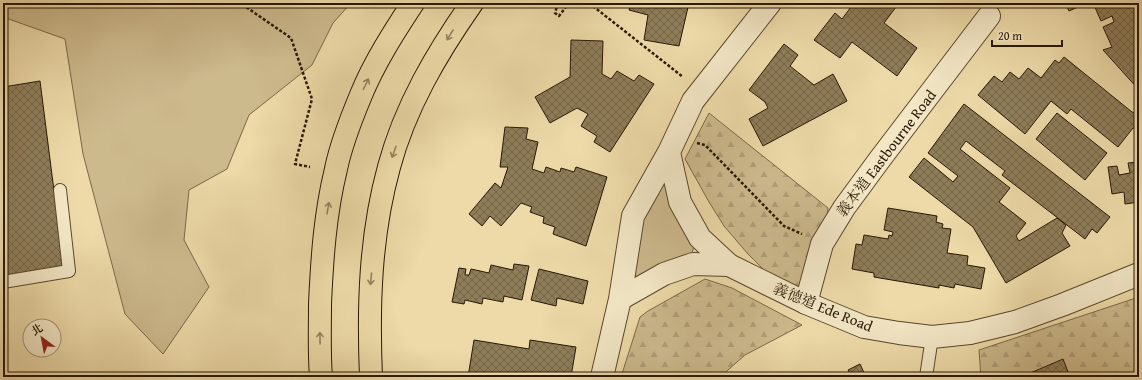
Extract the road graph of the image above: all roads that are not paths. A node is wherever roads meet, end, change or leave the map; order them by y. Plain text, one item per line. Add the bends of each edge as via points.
1 (413, 3) edge
2 (472, 3) edge
3 (770, 3) edge
4 (990, 16) dead end
5 (669, 152) junction
6 (60, 190) dead end
7 (729, 265) junction
8 (1139, 274) edge
9 (3, 282) edge
10 (620, 299) junction
11 (806, 303) junction
12 (932, 337) junction
13 (321, 377) edge
14 (371, 377) edge
15 (602, 377) edge
16 (926, 377) edge

13 -> 1 highway via 322,268 336,169 361,94 380,56
2 -> 14 highway via 453,30 415,97 389,166 374,241 370,287
3 - 5 street via 693,101
4 - 11 street, 義本道 Eastbourne Road via 844,208 822,244
5 - 7 street, 義德道 Ede Road via 680,202 700,238
5 - 10 street via 633,216
6 - 9 lane via 69,271
7 - 10 street via 693,264 664,274
7 - 11 street, 義德道 Ede Road
8 - 12 street, 義德道 Ede Road via 1015,322 970,333
10 - 15 street
11 - 12 street, 義德道 Ede Road via 864,327
12 - 16 lane

